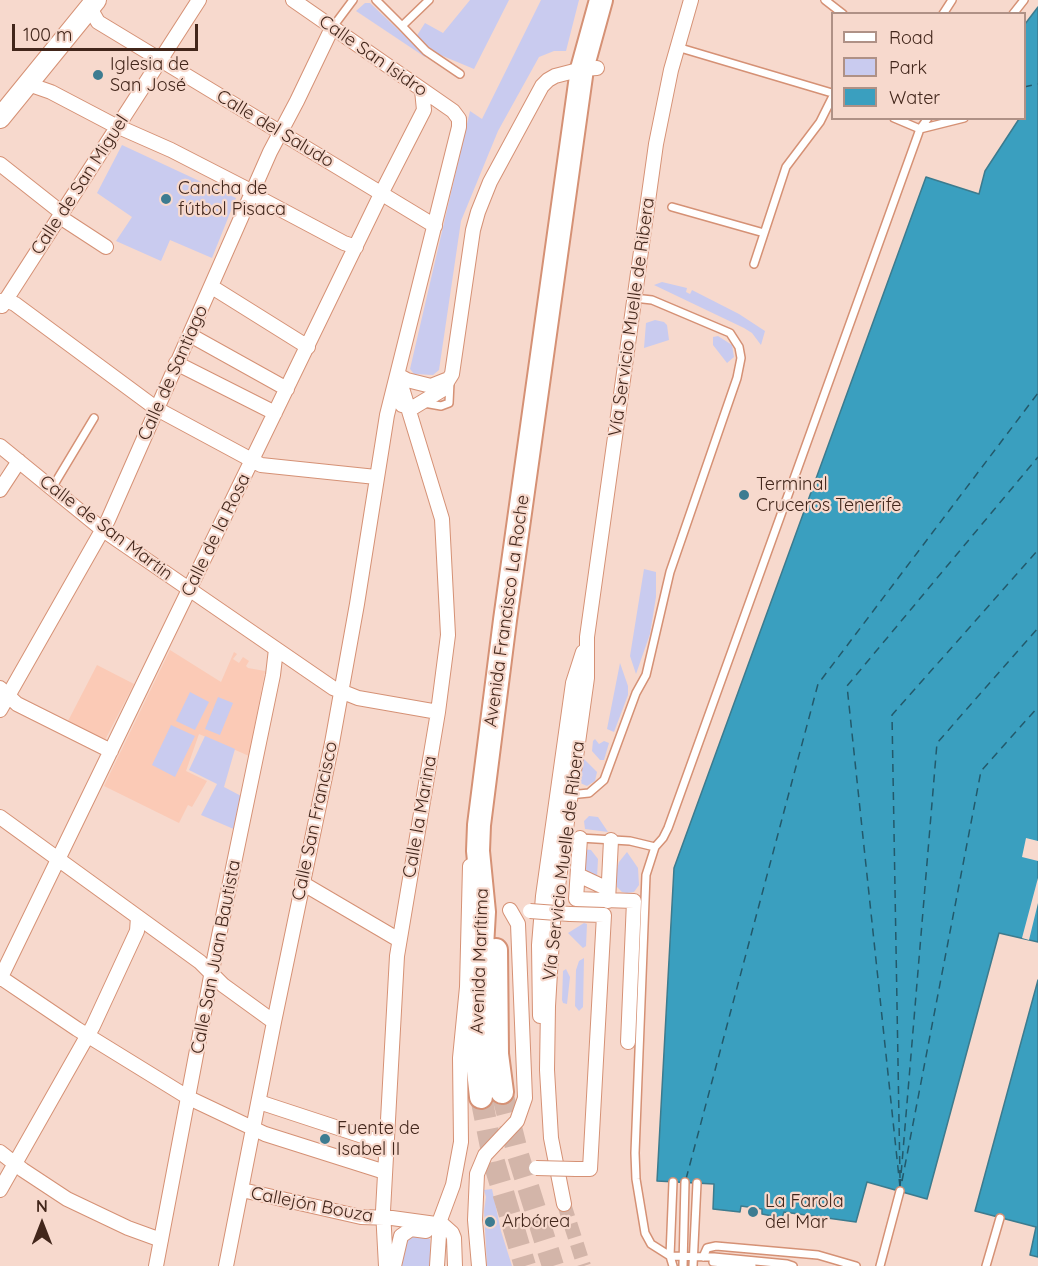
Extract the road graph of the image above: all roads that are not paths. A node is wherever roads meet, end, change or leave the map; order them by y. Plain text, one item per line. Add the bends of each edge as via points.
1 (199, 0) edge
2 (293, 0) edge
3 (353, 0) edge
4 (376, 0) edge
5 (429, 0) edge
6 (600, 0) edge
7 (615, 0) edge
8 (692, 0) edge
9 (825, 0) edge
10 (1024, 0) edge
11 (93, 4) edge
12 (840, 12) edge
13 (1015, 12) edge
14 (402, 26) junction
15 (332, 28) junction
16 (676, 47) junction
17 (161, 59) junction
18 (590, 68) junction
19 (460, 74) dead end
20 (28, 84) junction
21 (422, 90) junction
22 (831, 93) edge
23 (831, 100) edge
24 (453, 111) joint
25 (0, 118) edge
26 (899, 120) edge
27 (927, 120) edge
28 (956, 120) edge
29 (118, 126) junction
30 (920, 129) junction
31 (279, 132) junction
32 (0, 164) edge
33 (253, 192) junction
34 (381, 194) junction
35 (672, 207) dead end
36 (61, 215) junction
37 (435, 226) junction
38 (764, 233) junction
39 (356, 247) junction
40 (106, 248) dead end
41 (754, 264) dead end
42 (212, 287) junction
43 (634, 298) junction
44 (2, 303) edge
45 (189, 335) junction
46 (308, 347) junction
47 (176, 363) junction
48 (398, 375) junction
49 (450, 378) junction
50 (287, 389) junction
51 (422, 402) junction
52 (389, 404) junction
53 (407, 406) junction
54 (157, 409) junction
55 (276, 412) junction
56 (94, 418) dead end
57 (0, 446) edge
58 (19, 461) junction
59 (253, 461) junction
60 (376, 477) junction
61 (52, 488) junction
62 (0, 490) edge
63 (103, 530) junction
64 (190, 590) junction
65 (276, 649) junction
66 (4, 692) edge
67 (341, 692) junction
68 (0, 710) edge
69 (438, 712) junction
70 (111, 751) junction
71 (563, 795) junction
72 (0, 817) edge
73 (484, 826) junction
74 (557, 836) junction
75 (580, 838) junction
76 (611, 840) junction
77 (654, 847) junction
78 (59, 858) junction
79 (578, 875) junction
80 (302, 883) junction
81 (608, 895) junction
82 (138, 916) junction
83 (399, 940) junction
84 (212, 973) junction
85 (0, 978) edge
86 (274, 1022) junction
87 (88, 1036) junction
88 (628, 1042) dead end
89 (491, 1095) tunnel mouth
90 (189, 1098) junction
91 (260, 1102) junction
92 (254, 1128) junction
93 (387, 1144) junction
94 (0, 1152) edge
95 (15, 1164) junction
96 (536, 1168) dead end
97 (385, 1172) junction
98 (673, 1182) dead end
99 (685, 1182) dead end
100 (697, 1183) dead end
101 (0, 1190) edge
102 (242, 1190) junction
103 (900, 1191) dead end
104 (383, 1218) junction
105 (1000, 1218) dead end
106 (440, 1224) junction
107 (161, 1240) junction
108 (670, 1256) junction
109 (682, 1257) junction
110 (693, 1257) junction
111 (703, 1257) junction
112 (436, 1259) edge
113 (713, 1262) edge
114 (156, 1266) edge
115 (226, 1266) edge
116 (386, 1266) edge
117 (394, 1266) edge
118 (455, 1266) edge
119 (479, 1266) edge
120 (673, 1266) edge
121 (683, 1266) edge
122 (693, 1266) edge
123 (752, 1266) edge
124 (793, 1266) edge
125 (856, 1266) edge
126 (880, 1266) edge
127 (986, 1266) edge

1 - 17 street, Calle de San Miguel
2 - 15 street, Calle San Isidro
3 - 15 lane
4 - 14 lane
5 - 14 lane
6 - 18 main road, Avenida Francisco La Roche
7 - 18 main road, Avenida Francisco La Roche
8 - 16 street, Vía Servicio Muelle de Ribera
9 - 12 lane
10 - 13 lane
11 - 17 street, Calle del Saludo via 98,22
11 - 20 street
14 - 19 lane via 426,51
15 - 21 street, Calle San Isidro
15 - 31 street, Calle de Santiago
16 - 22 lane
16 - 43 street, Vía Servicio Muelle de Ribera via 661,116
17 - 29 street, Calle de San Miguel
17 - 31 street, Calle del Saludo
18 - 49 street via 555,76 542,86 485,192 473,230
18 - 73 main road, Avenida Francisco La Roche via 505,620
20 - 25 street
20 - 29 street
21 - 24 street, Calle San Isidro
21 - 34 street, Calle de la Rosa via 424,110
23 - 38 lane via 820,122 786,167
24 - 37 street, Calle San Francisco via 459,127
26 - 30 lane
27 - 30 lane
28 - 30 lane
29 - 33 street
29 - 36 street, Calle de San Miguel
30 - 77 lane via 668,828
31 - 33 street, Calle de Santiago
31 - 34 street, Calle del Saludo
32 - 36 street
33 - 39 street
33 - 42 street, Calle de Santiago
34 - 37 street, Calle del Saludo
34 - 39 street, Calle de la Rosa
35 - 38 lane
36 - 40 street
36 - 44 street, Calle de San Miguel
37 - 48 street, Calle San Francisco
38 - 41 lane
39 - 46 street, Calle de la Rosa
42 - 45 street, Calle de Santiago
42 - 46 street
43 - 71 street, Vía Servicio Muelle de Ribera via 588,638 573,683
43 - 71 lane via 652,300 730,333 741,358 670,572 646,675 604,780 589,793
44 - 54 street via 15,304
45 - 47 street, Calle de Santiago
45 - 50 street
46 - 50 street, Calle de la Rosa
47 - 54 street, Calle de Santiago
47 - 55 street
48 - 49 street via 431,386
48 - 52 street, Calle San Francisco
48 - 53 street, Calle la Marina
49 - 51 street via 442,390
49 - 51 lane via 452,404
50 - 55 street, Calle de la Rosa
51 - 53 street
52 - 53 street
52 - 60 street, Calle San Francisco
53 - 69 street, Calle la Marina via 443,529 448,635
54 - 59 street
54 - 63 street, Calle de Santiago
55 - 59 street, Calle de la Rosa
56 - 61 lane
57 - 58 street, Calle de San Martin
58 - 61 street, Calle de San Martin
58 - 62 street
59 - 60 street via 268,467
59 - 64 street, Calle de la Rosa
60 - 67 street, Calle San Francisco
61 - 63 street, Calle de San Martin
63 - 64 street, Calle de San Martin
63 - 66 street, Calle de Santiago
64 - 65 street, Calle de San Martin
64 - 70 street, Calle de la Rosa
65 - 67 street, Calle de San Martin
65 - 84 street, Calle San Juan Bautista
66 - 68 street, Calle de Santiago
66 - 70 street via 17,704
67 - 69 street, Calle de San Martin
67 - 80 street, Calle San Francisco
69 - 83 street, Calle la Marina
70 - 78 street, Calle de la Rosa
71 - 74 street, Vía Servicio Muelle de Ribera
72 - 78 street
73 - 89 main road, Avenida Marítima via 478,851 484,912 476,1053
73 - 106 street, Avenida Francisco La Roche via 470,866 468,980 460,1058 460,1142 453,1185
74 - 74 street, Vía Servicio Muelle de Ribera via 547,1040 550,1126 560,1201 550,1174 541,1108 538,973 541,921
74 - 75 lane
75 - 76 lane
75 - 79 street
76 - 77 lane
76 - 81 street
77 - 108 lane via 646,875 636,1179 645,1233 651,1244
78 - 82 street
78 - 85 street, Calle de la Rosa
79 - 81 street
79 - 81 street via 576,899
80 - 83 street
80 - 86 street, Calle San Francisco
81 - 88 street via 634,902
82 - 84 street
82 - 87 street via 137,931
83 - 93 street, Calle la Marina
84 - 86 street
84 - 90 street, Calle San Juan Bautista
85 - 87 street
86 - 91 street, Calle San Francisco
87 - 90 street
87 - 95 street
90 - 92 street
90 - 107 street, Calle San Juan Bautista
91 - 92 street, Calle San Francisco
91 - 93 street
92 - 97 street
92 - 102 street, Calle San Francisco
93 - 97 street, Calle la Marina
94 - 95 street
95 - 101 street
95 - 107 street via 86,1208
96 - 119 street, bridge via 590,1169 604,915 508,910 518,924 525,1098 517,1121 485,1155 477,1174
97 - 104 street, Calle la Marina
98 - 108 lane
99 - 109 lane
100 - 110 lane
102 - 104 street, Callejón Bouza via 361,1217
102 - 115 street, Calle San Francisco
103 - 126 lane
104 - 106 street, Callejón Bouza
104 - 116 street, Calle la Marina
105 - 127 lane
106 - 112 street
106 - 118 street via 454,1238
107 - 114 street, Calle San Juan Bautista
108 - 109 lane
108 - 120 lane
109 - 110 lane
109 - 121 lane
110 - 111 lane
110 - 122 lane
111 - 113 lane
111 - 125 lane via 707,1248 716,1246 818,1255
112 - 117 street via 432,1234 411,1229 401,1236
113 - 123 lane
113 - 124 lane

